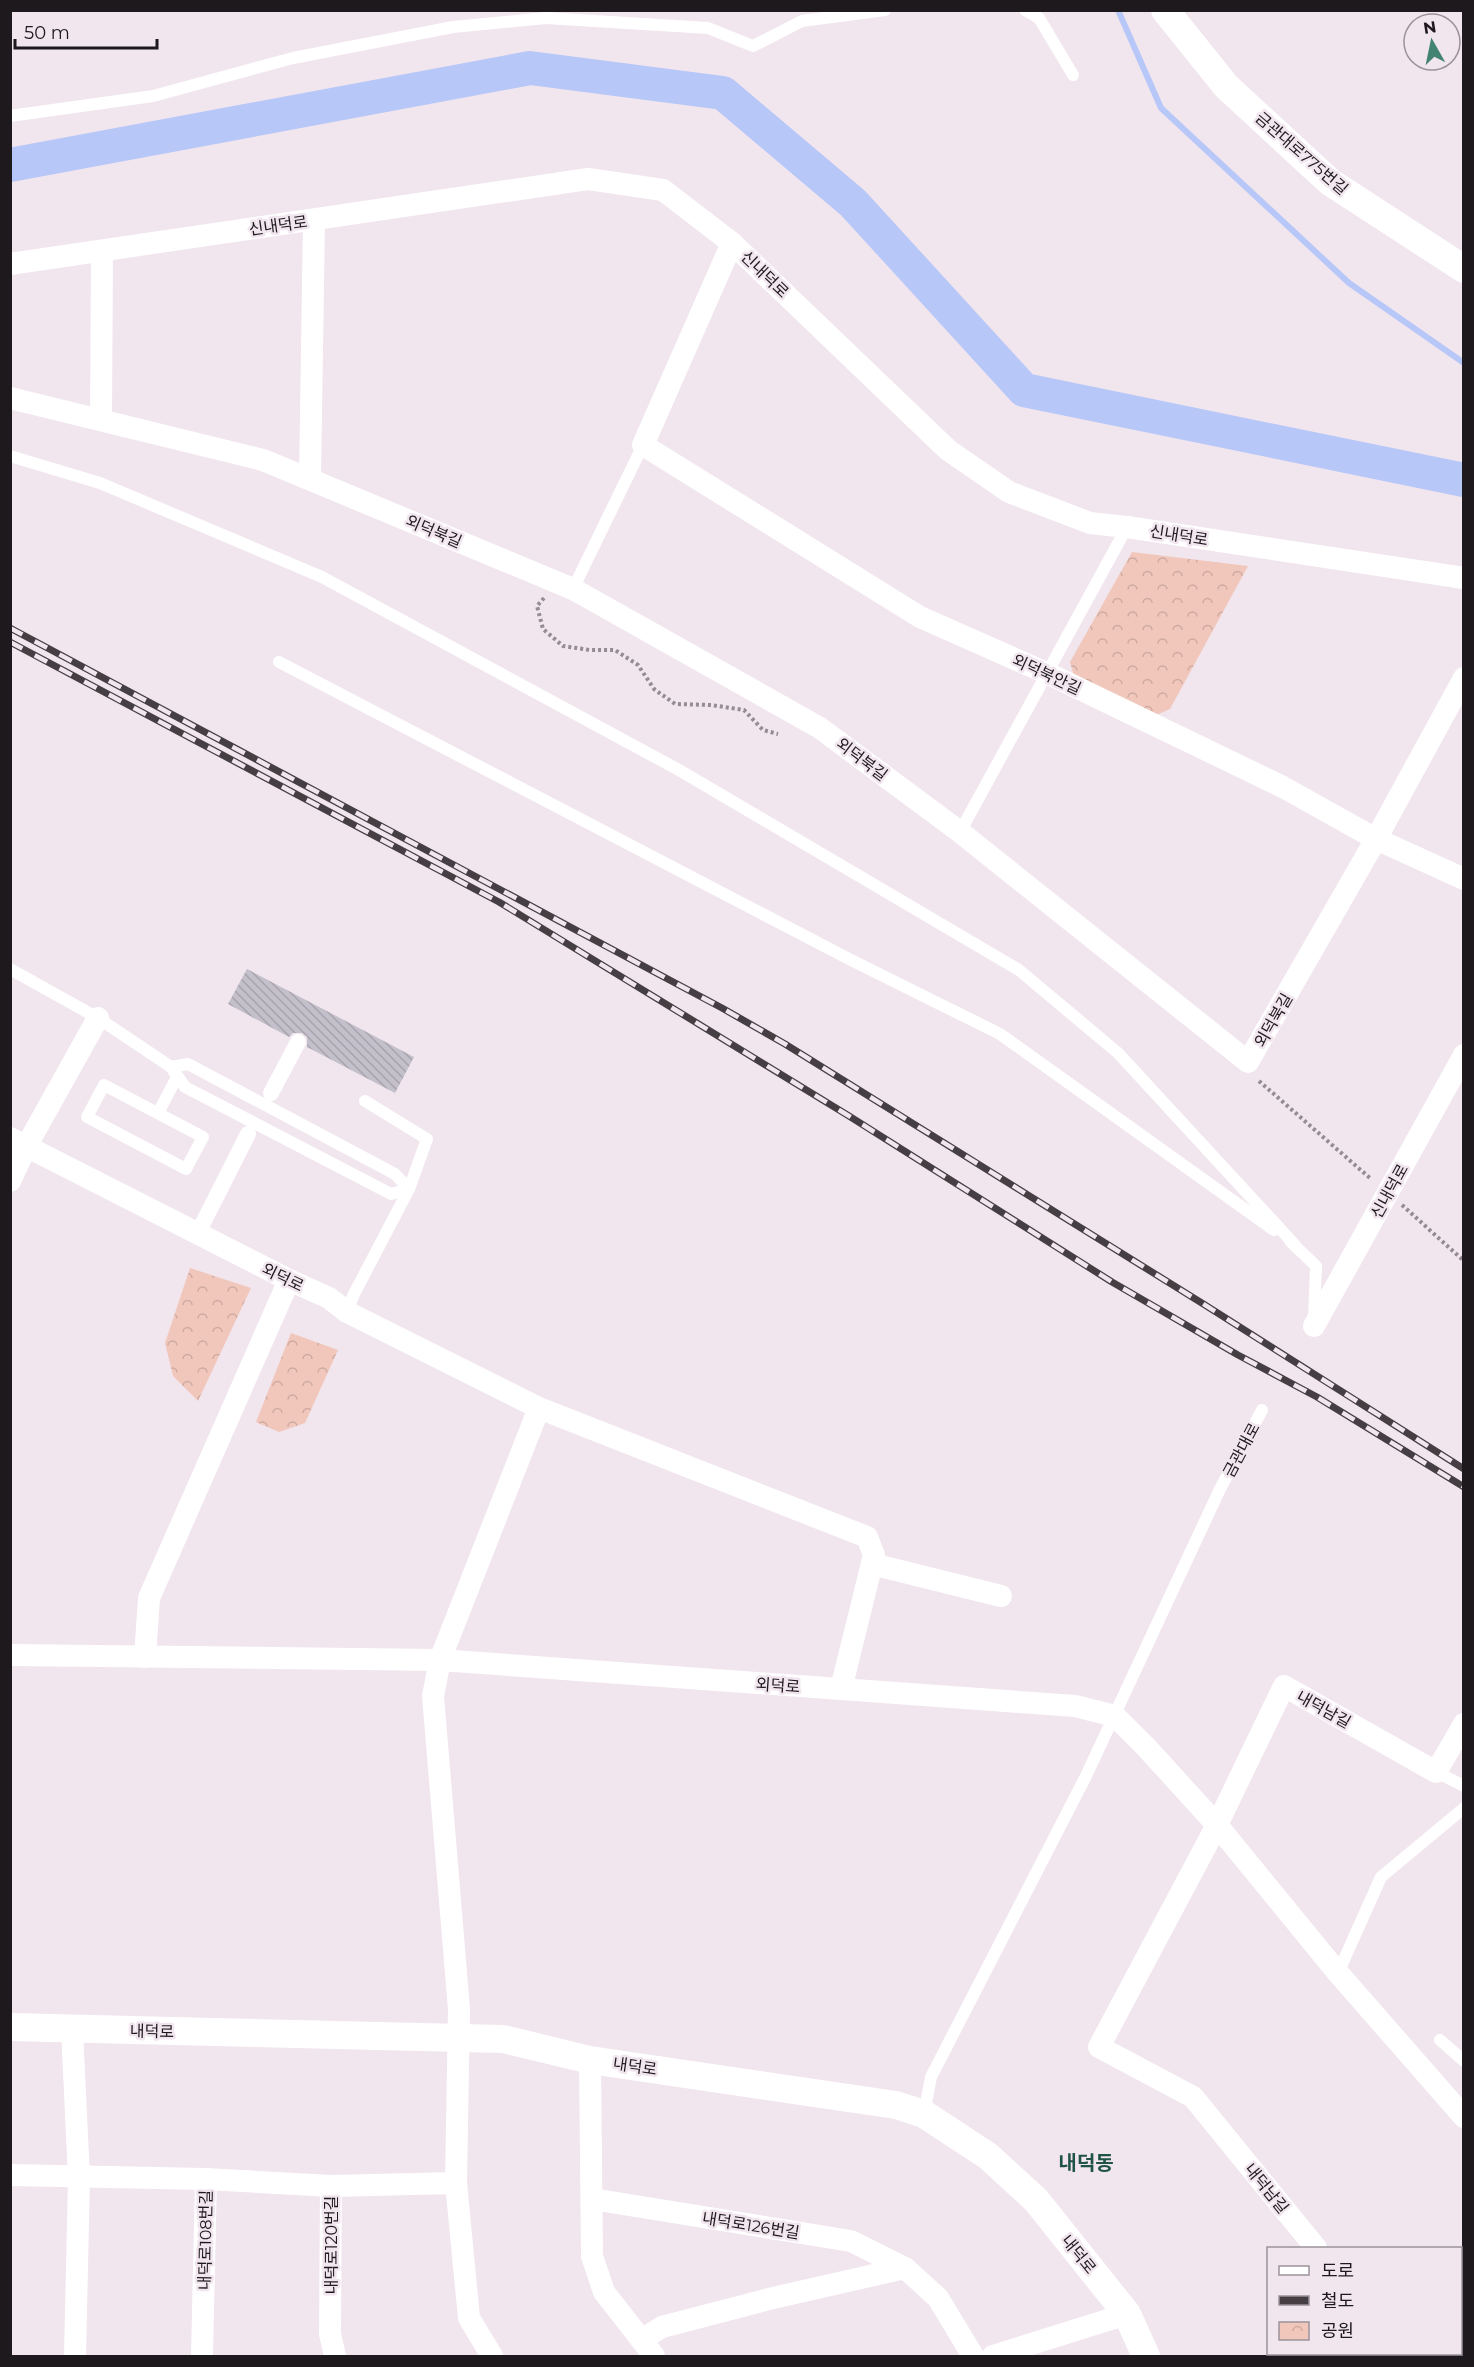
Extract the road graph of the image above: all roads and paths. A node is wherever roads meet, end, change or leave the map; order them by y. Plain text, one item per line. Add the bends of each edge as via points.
1 (885, 10) edge
2 (1025, 10) edge
3 (1165, 10) edge
4 (1073, 75) dead end
5 (10, 116) edge
6 (314, 220) junction
7 (732, 243) junction
8 (102, 251) junction
9 (10, 264) edge
10 (1464, 269) edge
11 (10, 398) edge
12 (101, 419) junction
13 (644, 445) junction
14 (10, 456) edge
15 (310, 479) junction
16 (1127, 527) junction
17 (1464, 578) edge
18 (573, 589) junction
19 (546, 595) dead end
20 (279, 662) dead end
21 (1047, 673) junction
22 (1464, 678) edge
23 (778, 734) dead end
24 (960, 832) junction
25 (1377, 839) junction
26 (1464, 879) edge
27 (10, 969) edge
28 (98, 1018) junction
29 (298, 1042) dead end
30 (1464, 1055) edge
31 (174, 1072) junction
32 (1259, 1081) dead end
33 (271, 1093) dead end
34 (365, 1101) dead end
35 (158, 1113) junction
36 (248, 1134) dead end
37 (18, 1143) edge
38 (1371, 1179) dead end
39 (10, 1181) edge
40 (409, 1189) junction
41 (1400, 1202) dead end
42 (203, 1223) dead end
43 (1295, 1245) junction
44 (1464, 1261) edge
45 (289, 1280) junction
46 (347, 1312) junction
47 (1314, 1326) joint
48 (539, 1408) junction
49 (1262, 1410) dead end
50 (872, 1564) junction
51 (1001, 1596) dead end
52 (10, 1655) edge
53 (145, 1657) junction
54 (440, 1660) junction
55 (841, 1689) junction
56 (1114, 1716) junction
57 (1464, 1724) edge
58 (1436, 1772) junction
59 (1464, 1786) edge
60 (1464, 1808) edge
61 (1217, 1825) junction
62 (1338, 1973) junction
63 (10, 2027) edge
64 (72, 2029) junction
65 (459, 2038) junction
66 (1440, 2040) dead end
67 (590, 2060) junction
68 (1464, 2061) edge
69 (924, 2114) junction
70 (1464, 2117) edge
71 (10, 2175) edge
72 (79, 2178) junction
73 (206, 2179) junction
74 (456, 2183) junction
75 (331, 2186) junction
76 (592, 2199) junction
77 (1316, 2247) edge
78 (905, 2268) junction
79 (1127, 2314) junction
80 (649, 2348) edge
81 (75, 2356) edge
82 (202, 2356) edge
83 (335, 2356) edge
84 (492, 2356) edge
85 (973, 2356) edge
86 (993, 2356) edge
87 (1146, 2356) edge

1 - 5 lane via 802,21 753,46 708,28 546,18 453,27 293,58 153,96
2 - 4 lane via 1039,18
3 - 10 street, 금관대로775번길 via 1226,86 1330,182
6 - 7 street, 신내덕로 via 588,179 663,190
6 - 8 street, 신내덕로
6 - 15 street
7 - 13 street
7 - 16 street, 신내덕로 via 948,450 1010,492 1090,523
8 - 9 street, 신내덕로
8 - 12 street
11 - 12 street, 외덕북길
12 - 15 street, 외덕북길 via 263,460
13 - 18 lane
13 - 21 street, 외덕북안길 via 920,617
14 - 43 lane via 100,483 322,577 679,770 1019,970 1118,1053
15 - 18 street, 외덕북길
16 - 17 street, 신내덕로
16 - 21 lane
18 - 24 street, 외덕북길 via 820,728
19 - 23 path via 537,606 543,629 563,646 615,650 638,665 654,689 675,704 744,710 763,730
20 - 43 lane via 1000,1034
21 - 24 lane
21 - 25 street, 외덕북안길 via 1283,787
22 - 25 street, 외덕북길
24 - 25 street, 외덕북길 via 1248,1062
25 - 26 street, 외덕북안길
27 - 28 lane
28 - 31 lane
28 - 37 street
29 - 33 street
30 - 47 street, 신내덕로
31 - 35 lane
31 - 40 lane via 185,1087 391,1194
31 - 40 lane via 188,1064 395,1174
32 - 38 path
34 - 40 lane via 427,1139
35 - 35 lane via 104,1085 87,1117 186,1169 203,1137
36 - 42 street
37 - 39 street
37 - 45 street, 외덕로
40 - 46 lane
41 - 44 path
43 - 47 lane via 1316,1266
45 - 46 street, 외덕로 via 329,1298
45 - 53 street via 149,1598
46 - 48 street, 외덕로
48 - 50 street, 외덕로 via 867,1537 874,1555
48 - 54 street
49 - 56 lane, 금관대로 via 1220,1489
50 - 51 street
50 - 55 street
52 - 53 street, 외덕로
53 - 54 street, 외덕로
54 - 55 street, 외덕로
54 - 65 street via 433,1696
55 - 56 street, 외덕로 via 1075,1706
56 - 61 street
56 - 69 lane, 금관대로 via 932,2077
57 - 58 street
58 - 59 lane, 내덕남길
58 - 61 street, 내덕남길 via 1284,1686
60 - 62 lane via 1381,1877
61 - 62 street
61 - 77 street, 내덕남길 via 1099,2047 1193,2097
62 - 70 street
63 - 64 street, 내덕로
64 - 65 street, 내덕로
64 - 72 street
65 - 67 street, 내덕로 via 503,2039
65 - 74 street
66 - 68 lane
67 - 69 street, 내덕로 via 896,2105
67 - 76 street
69 - 79 street, 내덕로 via 988,2157 1036,2200
71 - 72 street, 내덕로108번길
72 - 73 street, 내덕로108번길
72 - 81 street
73 - 75 street
73 - 82 street, 내덕로108번길
74 - 75 street, 내덕로120번길
74 - 84 street via 469,2318
75 - 83 street, 내덕로120번길 via 330,2334
76 - 78 street, 내덕로126번길 via 851,2241
76 - 80 street via 592,2256 604,2292
78 - 80 street via 662,2327
78 - 85 street, 내덕로126번길 via 938,2298
79 - 86 street
79 - 87 street, 내덕로

